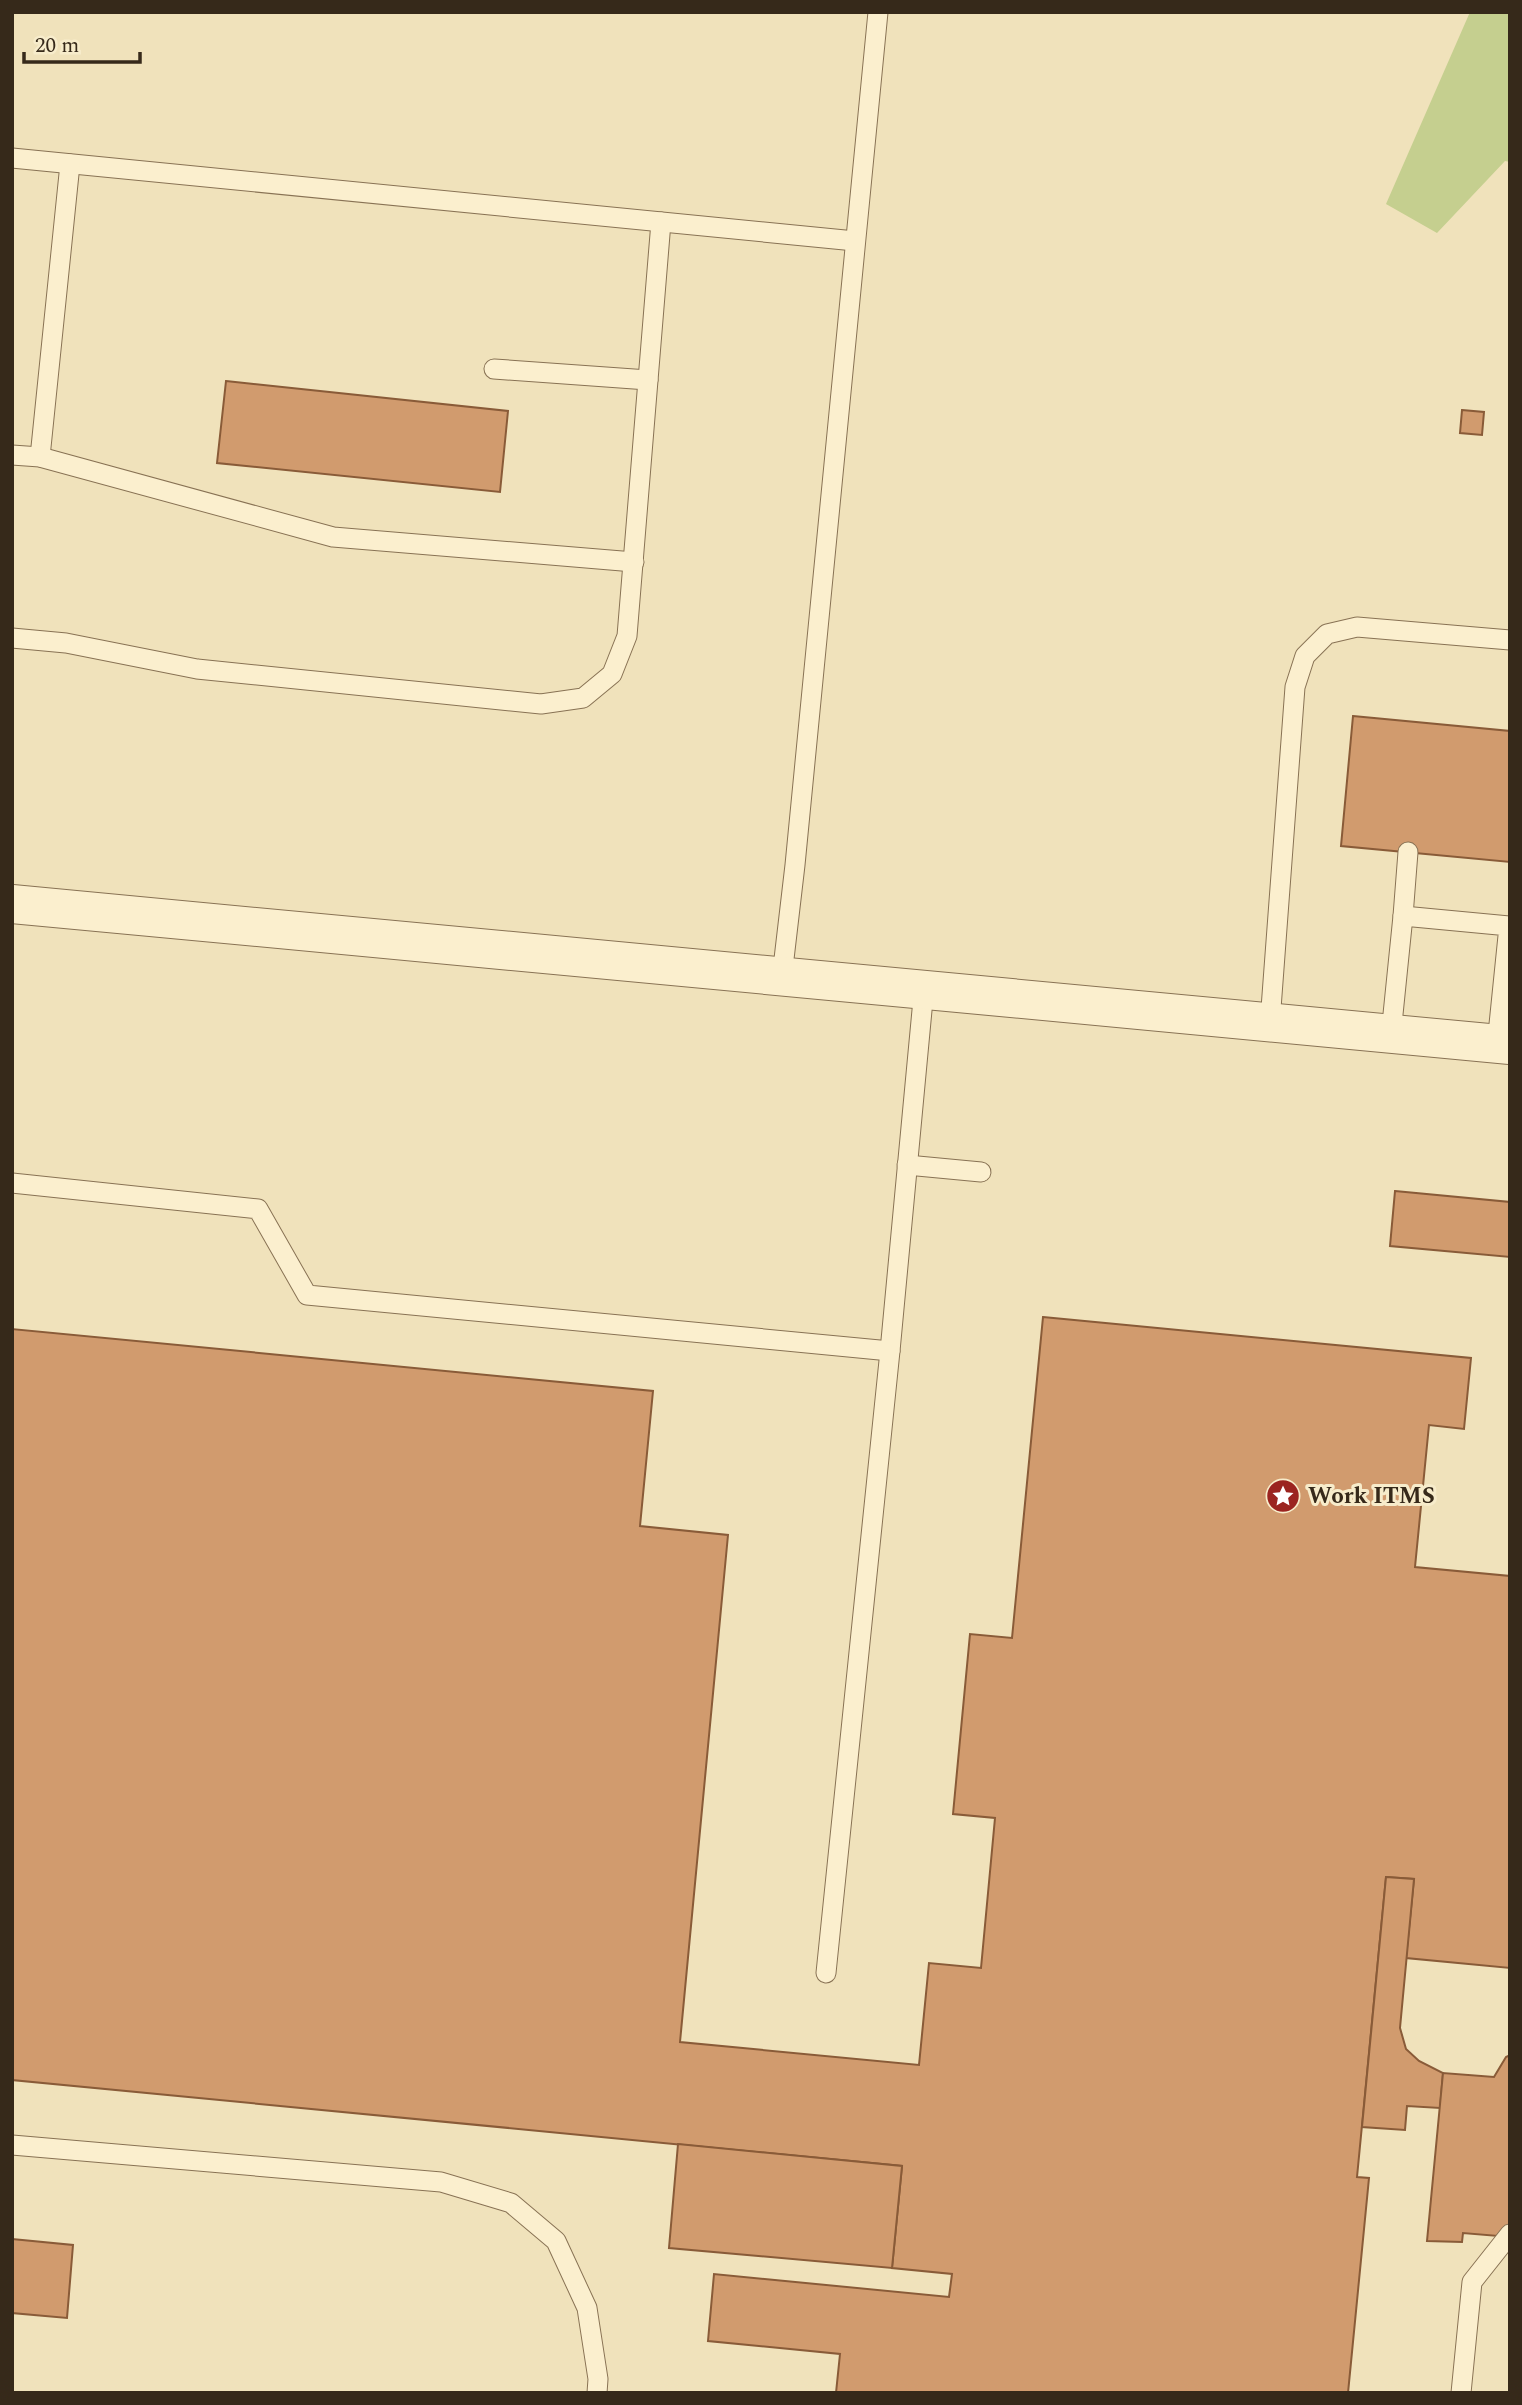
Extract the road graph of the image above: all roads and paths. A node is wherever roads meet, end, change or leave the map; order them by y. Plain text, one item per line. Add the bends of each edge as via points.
1 (878, 12) edge
2 (12, 158) edge
3 (70, 164) junction
4 (661, 222) junction
5 (855, 241) junction
6 (494, 369) dead end
7 (648, 380) junction
8 (12, 454) edge
9 (40, 457) junction
10 (634, 562) junction
11 (12, 638) edge
12 (1510, 640) edge
13 (1408, 852) dead end
14 (12, 904) edge
15 (1403, 916) junction
16 (1509, 920) edge
17 (782, 976) junction
18 (924, 989) junction
19 (1270, 1022) junction
20 (1391, 1034) junction
21 (1504, 1044) edge
22 (907, 1165) junction
23 (981, 1172) dead end
24 (12, 1183) edge
25 (890, 1351) junction
26 (826, 1973) dead end
27 (12, 2145) edge
28 (1510, 2234) edge
29 (597, 2393) edge
30 (1461, 2393) edge

1 - 5 lane
2 - 3 lane
3 - 4 lane
3 - 9 lane
4 - 5 lane
4 - 7 lane
5 - 17 lane
6 - 7 lane
7 - 10 lane
8 - 9 lane
9 - 10 lane via 333,537
10 - 11 lane via 628,636 612,674 583,698 541,704 197,669 66,643
12 - 19 lane via 1357,627 1327,634 1305,656 1296,687
13 - 15 lane
14 - 17 street
15 - 16 lane
15 - 20 lane
16 - 21 lane
17 - 18 street
18 - 19 street
18 - 22 lane
19 - 20 street
20 - 21 street
22 - 23 lane
22 - 25 lane
24 - 25 lane via 258,1209 307,1295
25 - 26 lane
27 - 29 lane via 441,2182 511,2203 556,2241 587,2308
28 - 30 lane via 1472,2281

